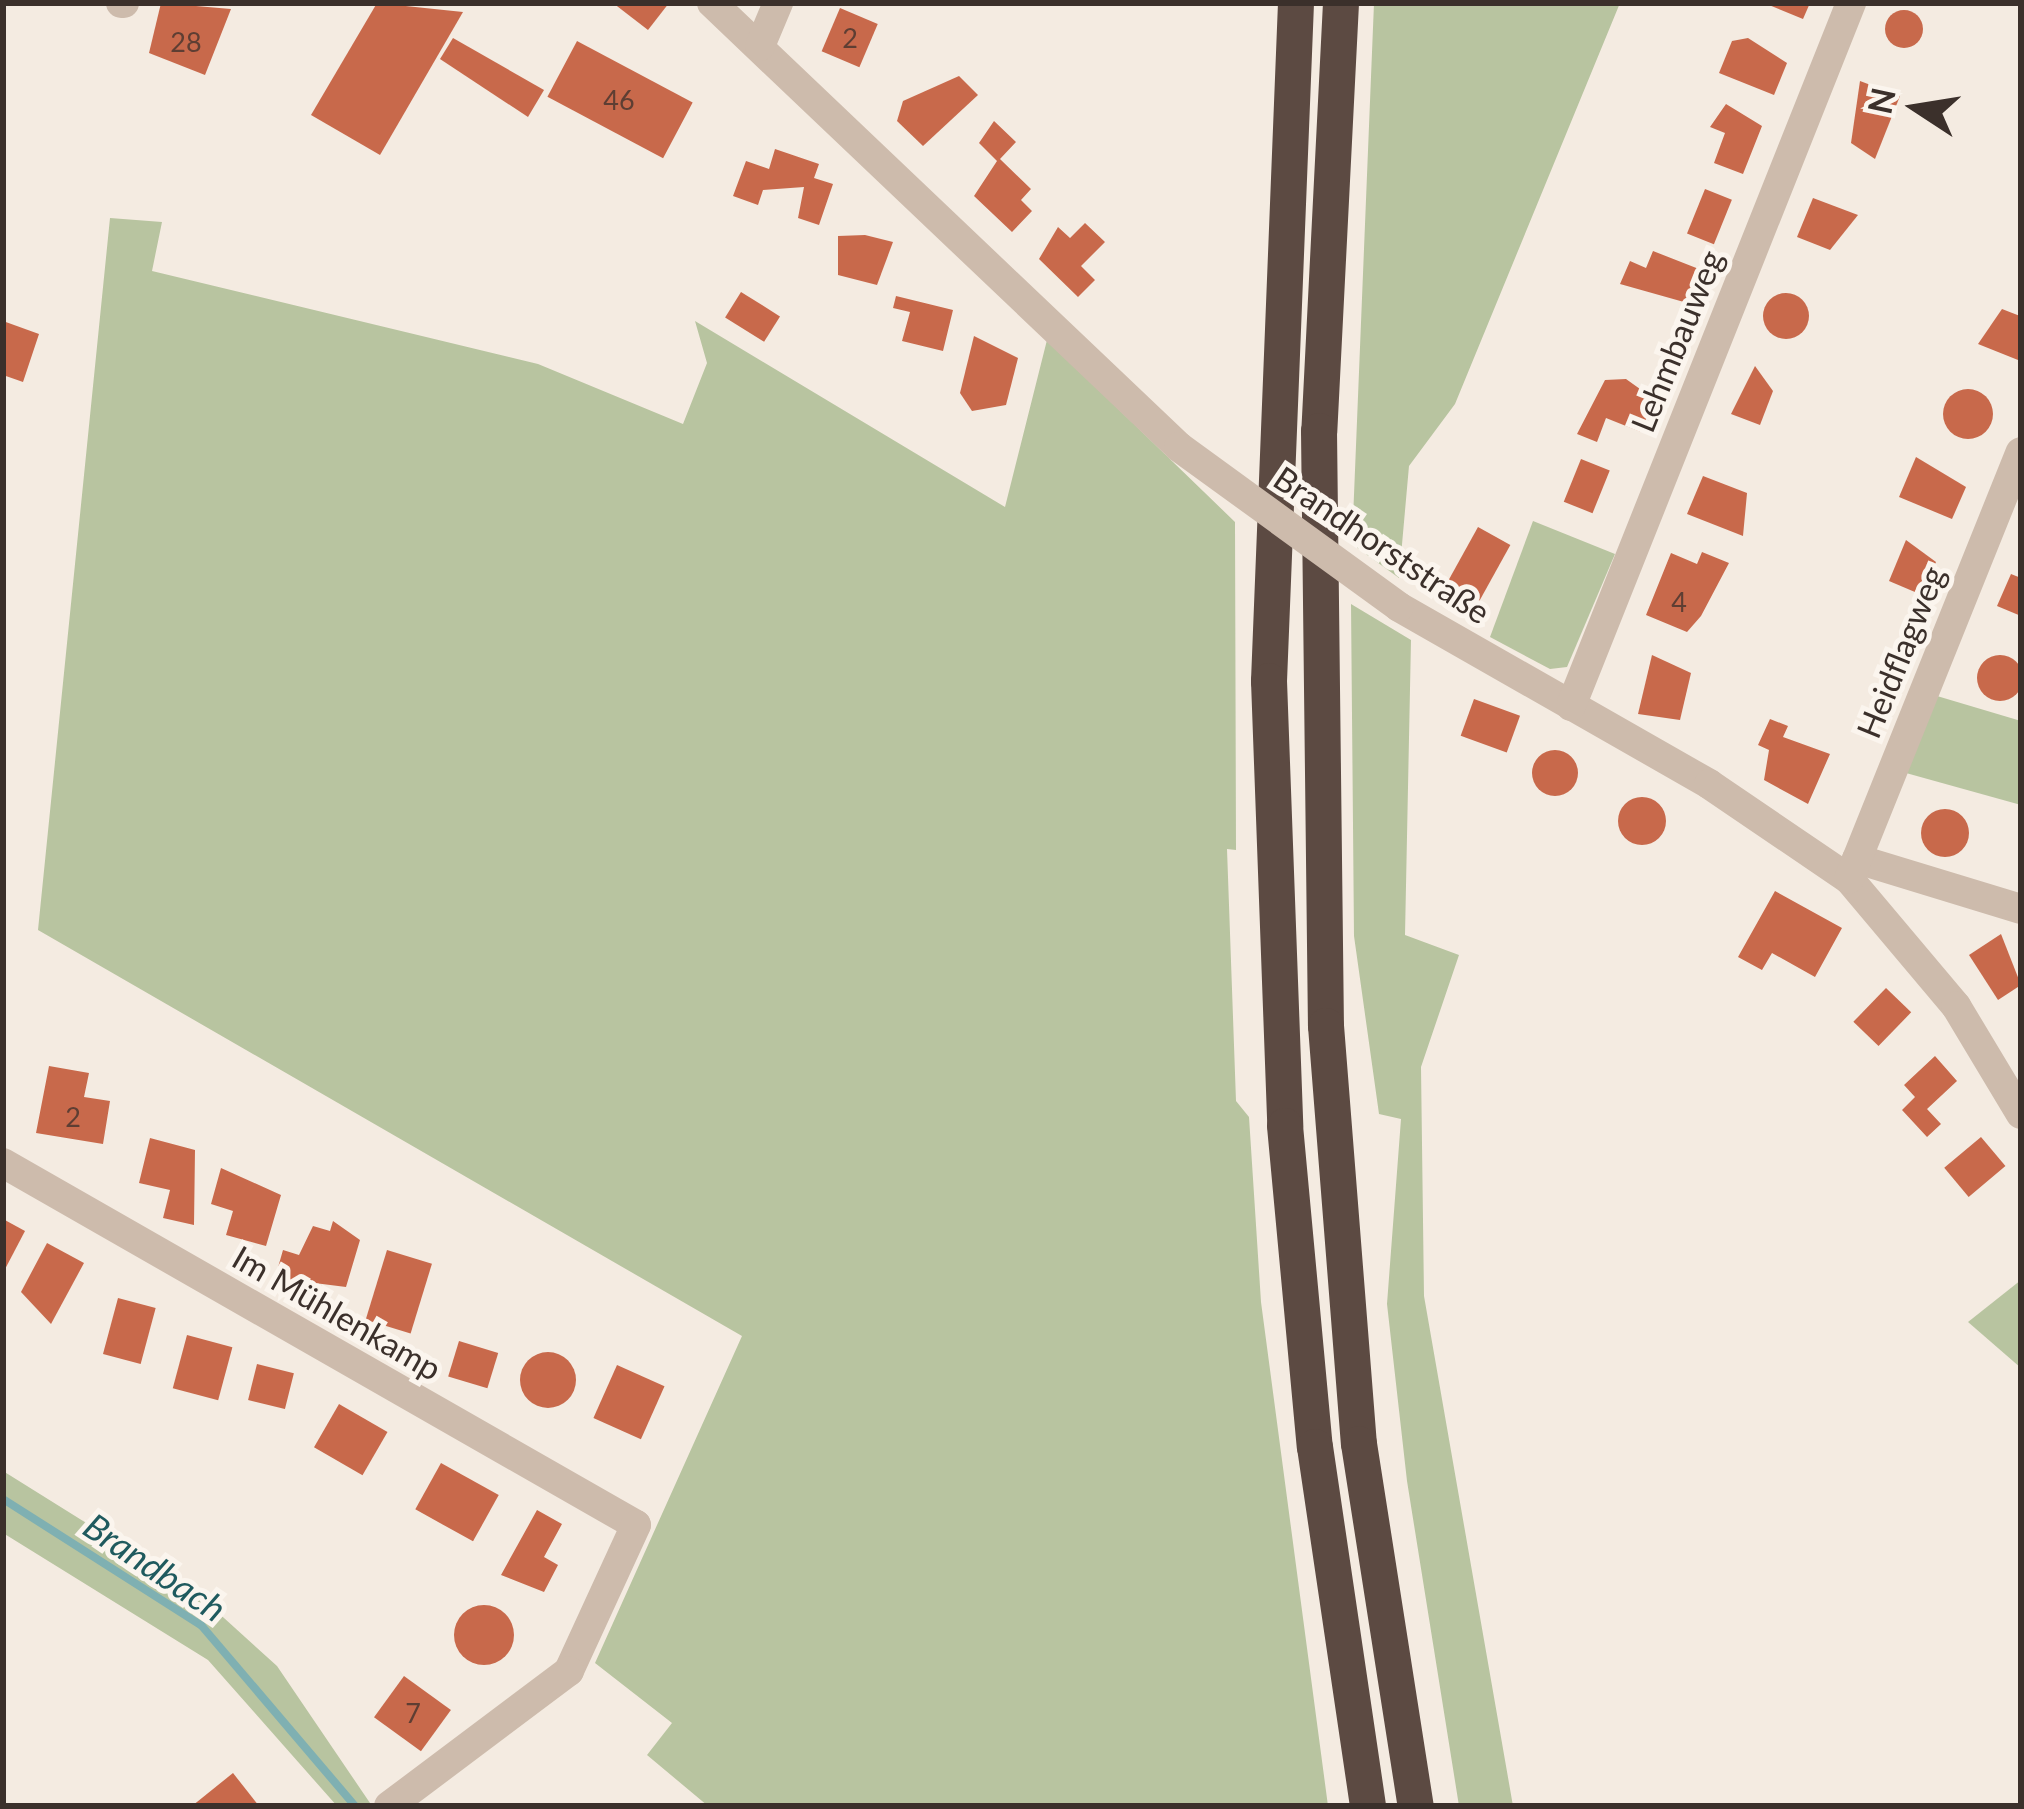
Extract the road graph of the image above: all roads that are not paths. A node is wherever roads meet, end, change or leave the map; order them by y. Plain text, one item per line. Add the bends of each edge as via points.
1 (712, 3) edge
2 (778, 3) edge
3 (1296, 3) edge
4 (1341, 3) edge
5 (1851, 3) edge
6 (760, 46) junction
7 (2021, 452) edge
8 (1570, 706) junction
9 (1853, 869) junction
10 (2021, 909) edge
11 (2021, 1114) edge
12 (3, 1163) edge
13 (389, 1806) edge
14 (1368, 1806) edge
15 (1416, 1806) edge

1 - 6 street, Brandhorststraße
2 - 6 street
3 - 14 highway via 1269,681 1285,1126 1315,1447
4 - 15 highway via 1319,431 1326,1026 1359,1444
5 - 8 street, Lehmbauweg
6 - 8 street, Brandhorststraße, bridge via 1179,447 1399,607
7 - 9 street, Heidflagweg
8 - 9 street, Brandhorststraße
9 - 10 street
9 - 11 street, Brandhorststraße via 1956,1006
12 - 13 street, Im Mühlenkamp via 635,1525 569,1671

